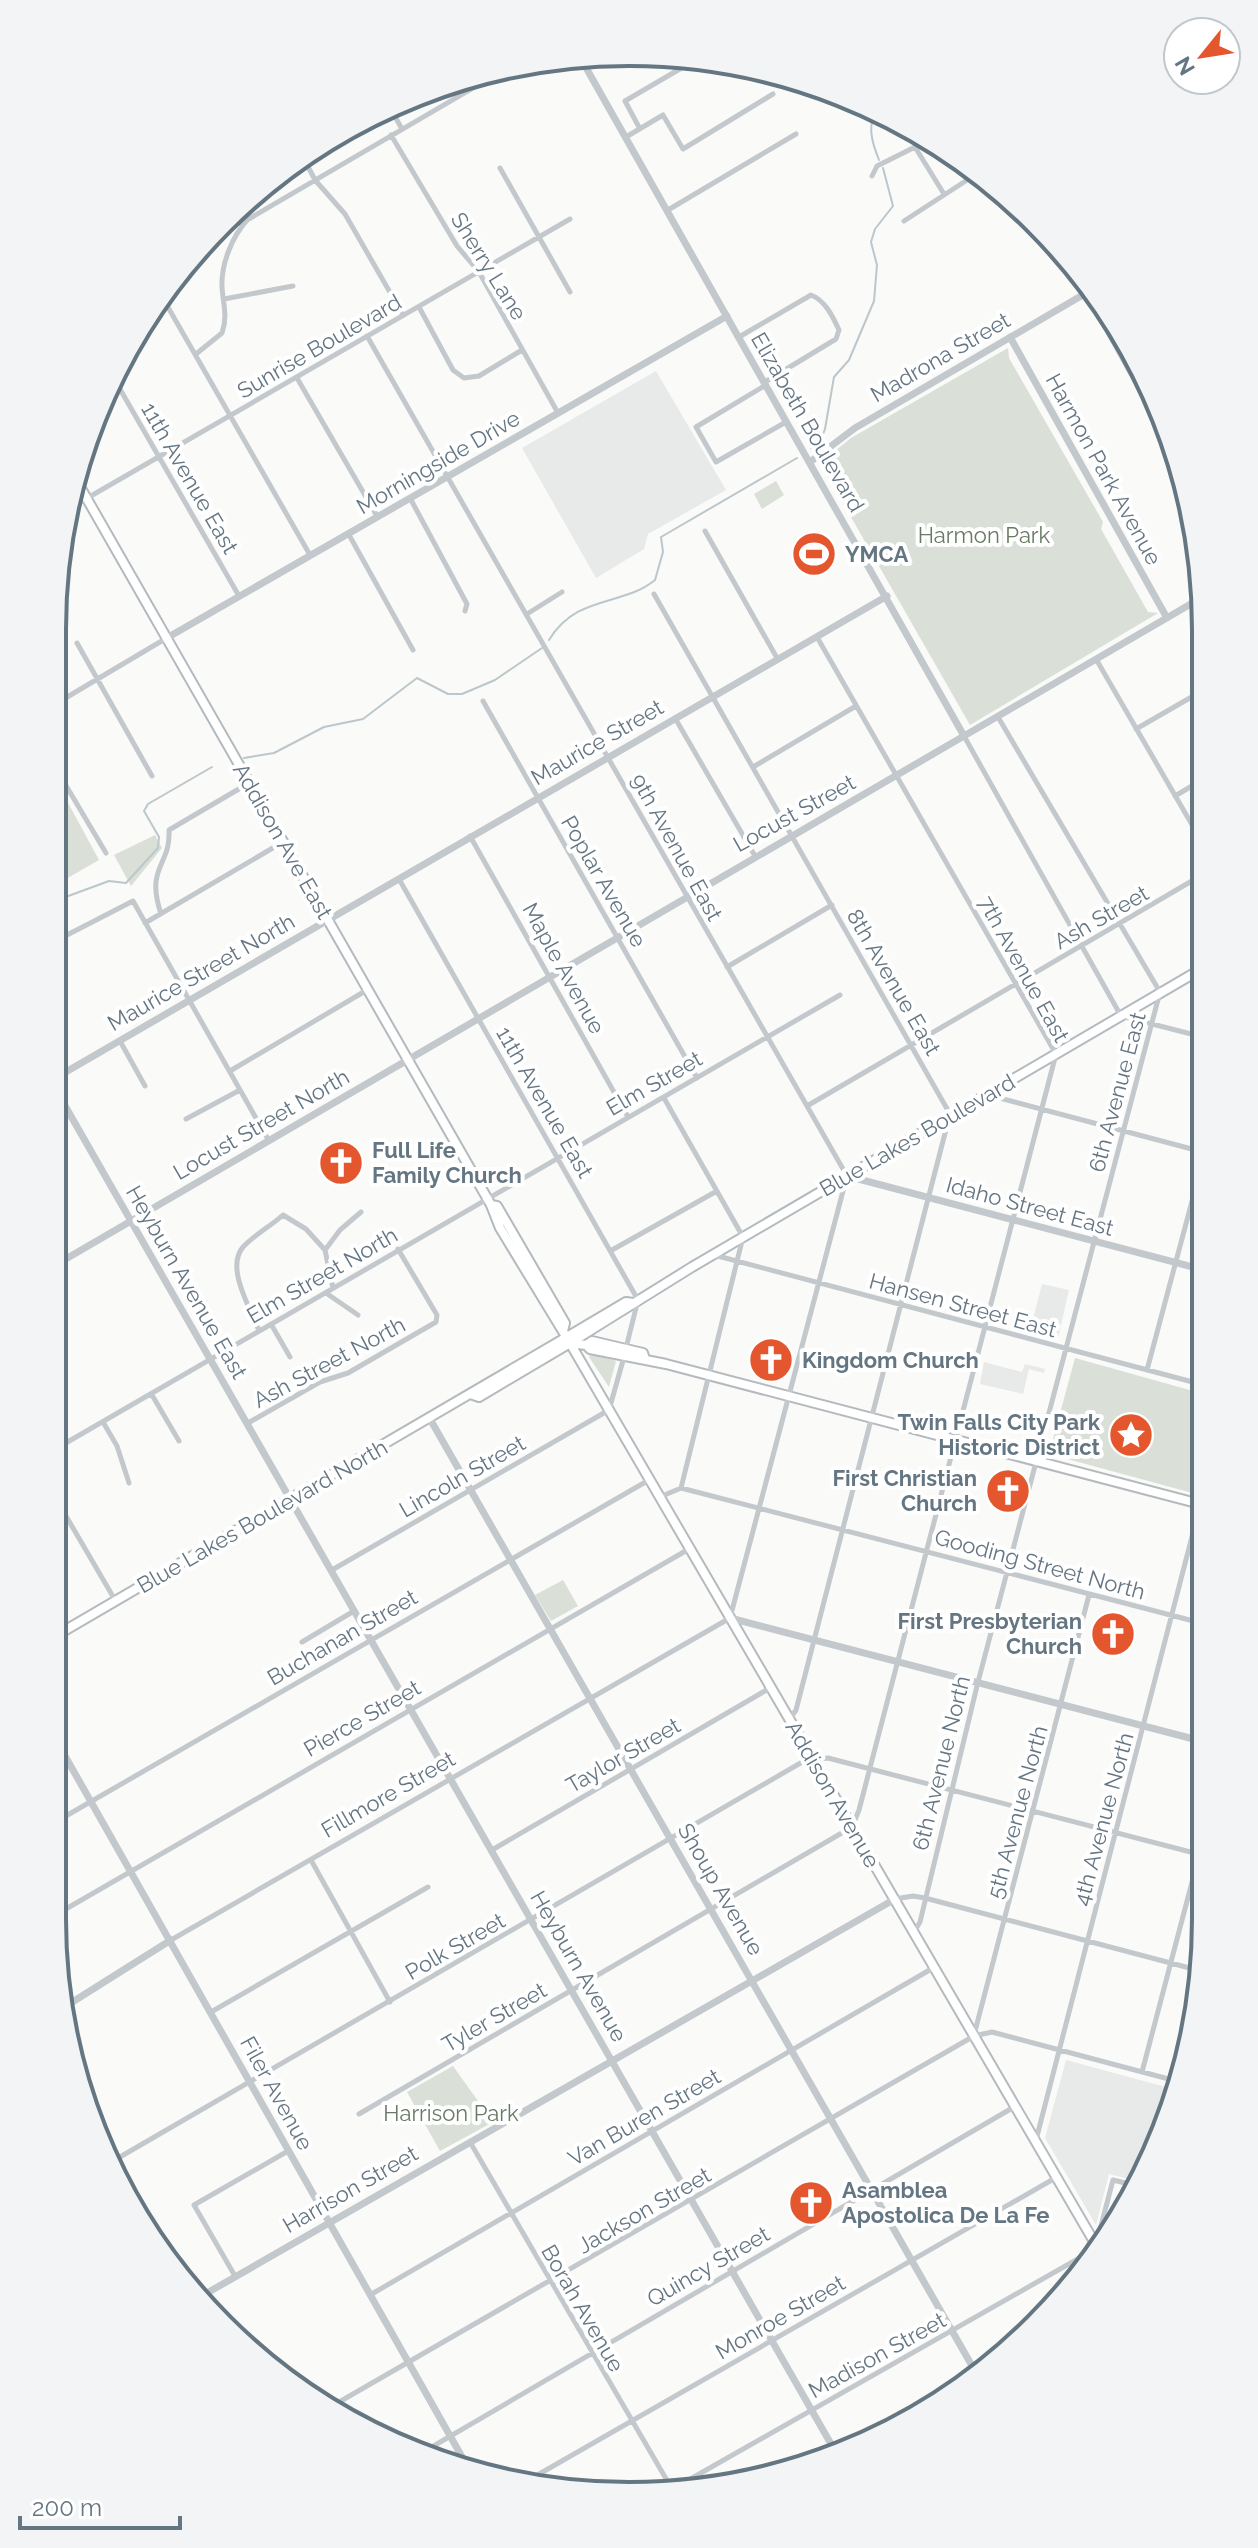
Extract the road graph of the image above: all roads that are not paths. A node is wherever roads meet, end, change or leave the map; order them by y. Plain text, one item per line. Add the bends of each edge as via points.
1 (586, 68) edge
2 (681, 69) edge
3 (469, 90) edge
4 (466, 91) joint
5 (773, 94) dead end
6 (395, 117) edge
7 (402, 129) junction
8 (640, 129) junction
9 (796, 134) dead end
10 (391, 135) junction
11 (626, 137) junction
12 (308, 167) edge
13 (500, 168) dead end
14 (872, 176) dead end
15 (968, 179) edge
16 (315, 180) junction
17 (944, 194) junction
18 (668, 210) junction
19 (570, 219) dead end
20 (904, 221) dead end
21 (239, 224) edge
22 (242, 225) junction
23 (538, 237) junction
24 (479, 272) junction
25 (293, 286) dead end
26 (570, 292) dead end
27 (1082, 295) edge
28 (224, 299) junction
29 (168, 306) edge
30 (418, 307) junction
31 (403, 315) junction
32 (727, 316) junction
33 (1105, 329) edge
34 (367, 336) junction
35 (739, 337) junction
36 (1010, 337) junction
37 (522, 350) junction
38 (196, 354) junction
39 (297, 378) junction
40 (1135, 383) edge
41 (766, 384) junction
42 (120, 389) edge
43 (559, 414) junction
44 (232, 415) junction
45 (787, 421) junction
46 (159, 457) junction
47 (810, 462) junction
48 (448, 477) junction
49 (82, 494) edge
50 (410, 498) junction
51 (85, 500) junction
52 (81, 502) edge
53 (377, 516) junction
54 (705, 531) dead end
55 (348, 533) junction
56 (310, 555) junction
57 (562, 592) dead end
58 (654, 594) dead end
59 (239, 596) junction
60 (887, 596) junction
61 (1191, 604) edge
62 (465, 611) dead end
63 (527, 614) junction
64 (1167, 618) junction
65 (817, 636) junction
66 (166, 638) junction
67 (77, 643) dead end
68 (413, 650) dead end
69 (777, 658) junction
70 (1096, 659) junction
71 (97, 678) junction
72 (711, 696) junction
73 (66, 697) edge
74 (1192, 697) edge
75 (483, 701) dead end
76 (856, 706) junction
77 (675, 717) junction
78 (998, 717) junction
79 (1136, 729) junction
80 (964, 736) junction
81 (608, 756) junction
82 (753, 767) junction
83 (152, 776) dead end
84 (896, 776) junction
85 (250, 783) junction
86 (66, 786) edge
87 (1192, 786) edge
88 (1175, 796) junction
89 (537, 798) junction
90 (1192, 825) edge
91 (470, 836) junction
92 (792, 836) junction
93 (283, 842) junction
94 (106, 853) dead end
95 (755, 856) junction
96 (398, 877) junction
97 (1192, 881) edge
98 (686, 896) junction
99 (832, 905) junction
100 (161, 914) junction
101 (327, 919) junction
102 (145, 923) junction
103 (1120, 924) junction
104 (67, 935) dead end
105 (617, 936) junction
106 (1081, 946) junction
107 (727, 967) junction
108 (1192, 974) edge
109 (550, 975) junction
110 (1016, 985) junction
111 (368, 989) junction
112 (1160, 992) junction
113 (840, 995) dead end
114 (190, 1001) junction
115 (1121, 1016) junction
116 (478, 1017) junction
117 (1151, 1024) junction
118 (1192, 1034) edge
119 (768, 1037) junction
120 (120, 1041) junction
121 (912, 1045) junction
122 (1056, 1054) junction
123 (406, 1059) junction
124 (230, 1071) junction
125 (66, 1073) edge
126 (697, 1078) junction
127 (145, 1086) dead end
128 (240, 1090) junction
129 (985, 1095) junction
130 (664, 1098) junction
131 (66, 1106) edge
132 (807, 1106) junction
133 (1041, 1110) junction
134 (950, 1114) junction
135 (628, 1117) junction
136 (186, 1119) dead end
137 (1124, 1131) junction
138 (270, 1141) junction
139 (1192, 1149) edge
140 (558, 1157) junction
141 (847, 1176) junction
142 (717, 1191) junction
143 (929, 1198) junction
144 (488, 1201) junction
145 (1192, 1204) edge
146 (361, 1212) dead end
147 (1012, 1220) junction
148 (130, 1221) junction
149 (743, 1237) junction
150 (1095, 1242) junction
151 (398, 1249) junction
152 (325, 1250) junction
153 (612, 1250) junction
154 (713, 1255) junction
155 (66, 1259) edge
156 (737, 1261) junction
157 (1177, 1263) junction
158 (1192, 1267) edge
159 (819, 1283) junction
160 (333, 1288) junction
161 (326, 1292) junction
162 (635, 1301) junction
163 (902, 1305) junction
164 (358, 1315) dead end
165 (271, 1324) junction
166 (984, 1327) junction
167 (259, 1331) junction
168 (567, 1337) junction
169 (1066, 1349) junction
170 (625, 1353) junction
171 (290, 1357) dead end
172 (211, 1359) junction
173 (1147, 1370) junction
174 (706, 1374) junction
175 (1192, 1382) edge
176 (152, 1395) junction
177 (790, 1397) junction
178 (609, 1410) junction
179 (430, 1419) junction
180 (873, 1419) junction
181 (103, 1422) junction
182 (248, 1423) junction
183 (955, 1440) junction
184 (179, 1441) dead end
185 (66, 1443) edge
186 (1036, 1461) junction
187 (650, 1479) junction
188 (129, 1483) dead end
189 (681, 1488) junction
190 (469, 1489) junction
191 (660, 1497) junction
192 (291, 1499) junction
193 (1192, 1502) edge
194 (760, 1508) junction
195 (66, 1516) dead end
196 (844, 1530) junction
197 (1192, 1542) edge
198 (690, 1549) junction
199 (925, 1551) junction
200 (509, 1559) junction
201 (332, 1570) junction
202 (1008, 1573) junction
203 (1089, 1595) junction
204 (116, 1601) junction
205 (354, 1611) junction
206 (1172, 1616) junction
207 (730, 1618) junction
208 (1192, 1621) edge
209 (550, 1628) junction
210 (66, 1630) edge
211 (815, 1639) junction
212 (370, 1640) junction
213 (302, 1642) dead end
214 (897, 1661) junction
215 (978, 1682) junction
216 (771, 1688) junction
217 (591, 1697) junction
218 (1062, 1704) junction
219 (411, 1708) junction
220 (790, 1720) junction
221 (1143, 1725) junction
222 (1192, 1738) edge
223 (66, 1758) edge
224 (813, 1759) junction
225 (631, 1769) junction
226 (870, 1769) junction
227 (451, 1779) junction
228 (950, 1790) junction
229 (90, 1802) junction
230 (1033, 1812) junction
231 (66, 1816) edge
232 (852, 1827) junction
233 (1115, 1833) junction
234 (672, 1840) junction
235 (492, 1850) junction
236 (1192, 1852) edge
237 (311, 1860) junction
238 (130, 1871) junction
239 (428, 1887) dead end
240 (1192, 1889) edge
241 (925, 1898) junction
242 (895, 1899) junction
243 (66, 1909) edge
244 (712, 1911) junction
245 (1005, 1920) junction
246 (532, 1921) junction
247 (351, 1932) junction
248 (914, 1932) junction
249 (171, 1940) junction
250 (1087, 1942) junction
251 (1170, 1963) junction
252 (934, 1967) junction
253 (1190, 1968) edge
254 (752, 1980) junction
255 (572, 1990) junction
256 (73, 2002) edge
257 (390, 2002) junction
258 (211, 2012) junction
259 (974, 2036) junction
260 (793, 2050) junction
261 (1059, 2051) junction
262 (612, 2061) junction
263 (1142, 2072) junction
264 (1169, 2079) edge
265 (250, 2082) junction
266 (1015, 2106) junction
267 (359, 2114) dead end
268 (832, 2119) junction
269 (653, 2130) junction
270 (469, 2141) junction
271 (1035, 2141) junction
272 (288, 2151) junction
273 (119, 2157) edge
274 (1057, 2177) junction
275 (1126, 2183) edge
276 (874, 2189) junction
277 (692, 2201) junction
278 (510, 2213) junction
279 (328, 2223) junction
280 (1101, 2225) edge
281 (1092, 2239) edge
282 (1082, 2253) edge
283 (912, 2260) junction
284 (732, 2271) junction
285 (235, 2276) junction
286 (550, 2283) junction
287 (208, 2292) edge
288 (370, 2295) junction
289 (952, 2331) junction
290 (773, 2340) junction
291 (590, 2352) junction
292 (409, 2362) junction
293 (972, 2366) edge
294 (339, 2402) edge
295 (812, 2409) junction
296 (632, 2421) junction
297 (450, 2435) junction
298 (831, 2444) edge
299 (432, 2446) edge
300 (462, 2456) edge
301 (539, 2474) edge
302 (693, 2478) edge
303 (667, 2481) edge

1 - 11 street, Elizabeth Boulevard
2 - 8 street via 625,101
3 - 4 street
4 - 7 street
5 - 8 street via 683,149 663,115
6 - 7 street
7 - 10 street
8 - 11 street
9 - 18 street
10 - 16 street
10 - 24 street, Sherry Lane via 457,246
11 - 18 street, Elizabeth Boulevard
12 - 16 street
13 - 23 street
14 - 17 street via 877,166 915,147
15 - 17 street
16 - 22 street
16 - 31 street via 345,214
17 - 20 street
18 - 32 street, Elizabeth Boulevard
19 - 23 street, Sunrise Boulevard
21 - 22 street
22 - 28 street via 224,263
23 - 24 street, Sunrise Boulevard
23 - 26 street
24 - 30 street, Sunrise Boulevard
24 - 37 street, Sherry Lane
25 - 28 street
27 - 36 street, Madrona Street
28 - 38 street via 222,333
29 - 38 street
30 - 31 street, Sunrise Boulevard
30 - 37 street via 453,370 464,378 479,376
31 - 34 street, Sunrise Boulevard
32 - 35 street, Elizabeth Boulevard
32 - 43 street, Morningside Drive
33 - 40 street
34 - 39 street, Sunrise Boulevard
34 - 48 street, 9th Avenue East
35 - 41 street, Elizabeth Boulevard
35 - 41 street via 811,295 833,318 839,330 836,339
36 - 47 street, Madrona Street via 855,428
36 - 64 street, Harmon Park Avenue
37 - 43 street, Sherry Lane
38 - 44 street
39 - 44 street, Sunrise Boulevard
39 - 53 street
41 - 45 street, Elizabeth Boulevard
41 - 45 street via 696,427 705,445 716,462
42 - 46 street, 11th Avenue East
43 - 48 street, Morningside Drive
44 - 46 street, Sunrise Boulevard
44 - 56 street
45 - 47 street, Elizabeth Boulevard
46 - 51 street, Sunrise Boulevard
46 - 59 street, 11th Avenue East
47 - 60 street, Elizabeth Boulevard
48 - 50 street, Morningside Drive
48 - 63 street, 9th Avenue East
49 - 51 main road, Addison Ave East
50 - 53 street, Morningside Drive
50 - 62 street via 467,604
51 - 52 street, Sunrise Boulevard
51 - 66 main road, Addison Ave East
53 - 55 street, Morningside Drive
54 - 69 street
55 - 56 street, Morningside Drive
55 - 68 street
56 - 59 street, Morningside Drive
57 - 63 street
58 - 72 street, 8th Avenue East
59 - 66 street, Morningside Drive
60 - 65 street, Maurice Street
60 - 80 street, Elizabeth Boulevard
61 - 64 street, Locust Street
63 - 81 street, 9th Avenue East
64 - 70 street, Locust Street
65 - 69 street, Maurice Street
65 - 76 street, 7th Avenue East
66 - 71 street
66 - 85 main road, Addison Ave East
67 - 71 street
69 - 72 street, Maurice Street
70 - 78 street, Locust Street
70 - 79 street
71 - 73 street
71 - 83 street
72 - 77 street, Maurice Street
72 - 82 street, 8th Avenue East
74 - 79 street
75 - 89 street, Poplar Avenue
76 - 82 street
76 - 84 street, 7th Avenue East
77 - 81 street, Maurice Street
77 - 95 street
78 - 80 street, Locust Street
78 - 103 street, 6th Avenue East
79 - 88 street
80 - 84 street, Locust Street
80 - 106 street, Elizabeth Boulevard
81 - 89 street, Maurice Street
81 - 98 street, 9th Avenue East
82 - 92 street, 8th Avenue East
84 - 92 street, Locust Street
84 - 110 street, 7th Avenue East
85 - 93 main road, Addison Ave East
85 - 100 street via 169,830 170,843 154,880
86 - 94 street
87 - 88 street
88 - 90 street
89 - 91 street, Maurice Street
89 - 105 street, Poplar Avenue
91 - 96 street, Maurice Street
91 - 109 street, Maple Avenue
92 - 95 street, Locust Street
92 - 99 street, 8th Avenue East
93 - 100 street
93 - 101 main road, Addison Ave East
95 - 98 street, Locust Street
96 - 101 street, Maurice Street
96 - 116 street, 11th Avenue East
97 - 103 street, Ash Street
98 - 105 street, Locust Street
98 - 107 street, 9th Avenue East
99 - 107 street
99 - 121 street, 8th Avenue East
100 - 102 street
101 - 111 main road, Addison Ave East
101 - 114 street, Maurice Street North
102 - 104 street via 133,901
102 - 114 street
103 - 106 street, Ash Street
103 - 112 street, 6th Avenue East
105 - 109 street, Locust Street
105 - 126 street, Poplar Avenue
106 - 110 street, Ash Street
106 - 115 street, Elizabeth Boulevard
107 - 119 street, 9th Avenue East
108 - 112 main road, Blue Lakes Boulevard
109 - 116 street, Locust Street
109 - 135 street, Maple Avenue
110 - 121 street, Ash Street
110 - 122 street, 7th Avenue East
111 - 123 main road, Addison Ave East
111 - 124 street
112 - 115 main road, Blue Lakes Boulevard
112 - 117 street, 6th Avenue East
113 - 119 street, Elm Street
114 - 120 street, Maurice Street North
114 - 124 street
115 - 117 street
115 - 122 main road, Blue Lakes Boulevard
116 - 123 street, Locust Street
116 - 140 street, 11th Avenue East
117 - 118 street
117 - 137 street, 6th Avenue East
119 - 126 street, Elm Street
119 - 132 street, 9th Avenue East
120 - 125 street, Maurice Street North
120 - 127 street
121 - 132 street, Ash Street
121 - 134 street, 8th Avenue East
122 - 129 main road, Blue Lakes Boulevard
122 - 133 street, 7th Avenue East
123 - 138 street, Locust Street North
123 - 144 main road, Addison Ave East
124 - 128 street
126 - 130 street, Elm Street
128 - 136 street
128 - 138 street
129 - 133 street
129 - 134 main road, Blue Lakes Boulevard
130 - 135 street, Elm Street
130 - 142 street
131 - 148 street, Heyburn Avenue East
132 - 141 street, 9th Avenue East
133 - 137 street
133 - 147 street, 7th Avenue East
134 - 141 main road, Blue Lakes Boulevard
134 - 143 street
135 - 140 street, Elm Street
137 - 139 street
137 - 150 street, 6th Avenue East
138 - 148 street, Locust Street North
140 - 144 street, Elm Street
140 - 153 street, 11th Avenue East
141 - 143 street, Idaho Street East
141 - 149 main road, Blue Lakes Boulevard
141 - 159 street
142 - 149 street
142 - 153 street
143 - 147 street, Idaho Street East
143 - 163 street
144 - 151 street, Elm Street North
144 - 168 main road, Addison Ave East via 497,1206 565,1323
145 - 157 street
146 - 152 street
147 - 150 street, Idaho Street East
147 - 166 street, 7th Avenue East
148 - 155 street, Locust Street North
148 - 172 street, Heyburn Avenue East
149 - 154 main road, Blue Lakes Boulevard
149 - 156 street
150 - 157 street, Idaho Street East
150 - 169 street, 6th Avenue East
151 - 160 street, Elm Street North
151 - 182 street, Ash Street North via 437,1315 436,1322
152 - 160 street
152 - 167 street via 283,1215 243,1247 236,1264
153 - 162 street, 11th Avenue East
154 - 156 street, Hansen Street East
154 - 162 main road, Blue Lakes Boulevard
156 - 159 street, Hansen Street East
156 - 174 street
157 - 158 street, Idaho Street East
157 - 173 street
159 - 163 street, Hansen Street East
159 - 177 street
160 - 161 street, Elm Street North
161 - 164 street
161 - 165 street, Elm Street North
162 - 168 main road, Blue Lakes Boulevard
162 - 170 street
163 - 166 street, Hansen Street East
163 - 180 street
165 - 167 street, Elm Street North
165 - 171 street
166 - 169 street, Hansen Street East
166 - 183 street, 7th Avenue East
167 - 172 street, Elm Street North
168 - 170 main road
168 - 178 main road, Addison Avenue
168 - 179 main road, Blue Lakes Boulevard North via 479,1397 473,1395
169 - 173 street, Hansen Street East
169 - 186 street, 6th Avenue East
170 - 174 main road via 643,1353 645,1359
170 - 178 street
172 - 176 street, Elm Street North
172 - 182 street, Heyburn Avenue East
173 - 175 street, Hansen Street East
174 - 177 main road
174 - 189 street
176 - 181 street, Elm Street North
176 - 184 street
177 - 180 main road
177 - 194 street
178 - 187 main road, Addison Avenue
178 - 190 street, Lincoln Street
179 - 190 street, Shoup Avenue
179 - 192 main road, Blue Lakes Boulevard North
180 - 183 main road
180 - 196 street
181 - 185 street, Elm Street North
181 - 188 street
182 - 192 street, Heyburn Avenue East
183 - 186 main road
183 - 199 street, 7th Avenue East
186 - 193 main road
186 - 202 street, 6th Avenue North
187 - 191 main road, Addison Avenue
187 - 200 street, Buchanan Street
189 - 191 street
189 - 194 street, Gooding Street North
190 - 200 street, Shoup Avenue
190 - 201 street, Lincoln Street
191 - 198 main road, Addison Avenue
192 - 201 street, Heyburn Avenue
192 - 204 main road, Blue Lakes Boulevard North
194 - 196 street, Gooding Street North
194 - 207 street
195 - 204 street
196 - 199 street, Gooding Street North
196 - 211 street
197 - 206 street, 4th Avenue North
198 - 207 main road, Addison Avenue
198 - 209 street, Pierce Street
199 - 202 street, Gooding Street North
199 - 214 street, 7th Avenue East
200 - 209 street, Shoup Avenue
200 - 212 street, Buchanan Street
201 - 205 street, Heyburn Avenue
202 - 203 street, Gooding Street North
202 - 215 street, 6th Avenue North
203 - 206 street, Gooding Street North
203 - 218 street, 5th Avenue North
204 - 210 main road, Blue Lakes Boulevard North
205 - 212 street, Heyburn Avenue
205 - 213 street
206 - 208 street, Gooding Street North
206 - 221 street, 4th Avenue North
207 - 211 street
207 - 216 main road, Addison Avenue
207 - 217 street, Fillmore Street
209 - 217 street, Shoup Avenue
209 - 219 street, Pierce Street
211 - 214 street
211 - 220 street
212 - 219 street, Heyburn Avenue
212 - 229 street, Buchanan Street
214 - 215 street
214 - 226 street, 7th Avenue East
215 - 218 street
215 - 228 street, 6th Avenue North
216 - 220 main road, Addison Avenue
216 - 225 street, Taylor Street
217 - 225 street, Shoup Avenue
217 - 227 street, Fillmore Street
218 - 221 street
218 - 230 street, 5th Avenue North
219 - 227 street, Heyburn Avenue
219 - 238 street, Pierce Street
220 - 224 main road, Addison Avenue
221 - 222 street
221 - 233 street, 4th Avenue North
223 - 229 street, Filer Avenue
224 - 226 street
224 - 232 main road, Addison Avenue
224 - 234 street, Polk Street
225 - 234 street, Shoup Avenue
225 - 235 street, Taylor Street
226 - 228 street
226 - 232 street, 7th Avenue East
227 - 235 street, Heyburn Avenue
227 - 237 street, Fillmore Street
228 - 230 street
228 - 241 street, 6th Avenue North
229 - 231 street, Buchanan Street
229 - 238 street, Filer Avenue
230 - 233 street
230 - 245 street, 5th Avenue North
232 - 242 main road, Addison Avenue
232 - 244 street, Tyler Street
233 - 236 street
233 - 250 street, 4th Avenue North
234 - 244 street, Shoup Avenue
234 - 246 street, Polk Street
235 - 246 street, Heyburn Avenue
237 - 247 street
237 - 249 street, Fillmore Street
238 - 243 street, Pierce Street
238 - 249 street, Filer Avenue
239 - 247 street
240 - 251 street
241 - 242 street
241 - 245 street
241 - 248 street, 6th Avenue North
242 - 248 main road, Addison Avenue
242 - 254 street, Harrison Street
244 - 254 street, Shoup Avenue
244 - 255 street, Tyler Street
245 - 250 street
245 - 259 street, 5th Avenue North
246 - 255 street, Heyburn Avenue
246 - 257 street, Polk Street
247 - 257 street
247 - 258 street
248 - 252 main road, Addison Avenue
249 - 256 street, Fillmore Street
249 - 258 street, Filer Avenue
250 - 251 street
250 - 261 street, 4th Avenue North
251 - 253 street
251 - 263 street
252 - 259 main road, Addison Avenue
252 - 260 street, Van Buren Street
254 - 260 street, Shoup Avenue
254 - 262 street, Harrison Street
255 - 262 street, Heyburn Avenue
255 - 267 street, Tyler Street
257 - 265 street, Polk Street
258 - 265 street, Filer Avenue
259 - 261 street via 992,2032
259 - 266 main road, Addison Avenue
259 - 268 street, Jackson Street
260 - 268 street, Shoup Avenue
260 - 269 street, Van Buren Street
261 - 263 street
261 - 271 street, 4th Avenue North
262 - 269 street, Heyburn Avenue
262 - 270 street, Harrison Street
263 - 264 street
265 - 272 street, Filer Avenue
265 - 273 street, Polk Street
266 - 271 main road, Addison Avenue
266 - 276 street, Quincy Street
268 - 276 street, Shoup Avenue
268 - 277 street, Jackson Street
269 - 277 street, Heyburn Avenue
269 - 278 street, Van Buren Street
270 - 278 street, Borah Avenue
270 - 279 street, Harrison Street
271 - 274 main road, Addison Avenue
272 - 279 street, Filer Avenue
272 - 285 street via 194,2205
274 - 281 main road, Addison Avenue
274 - 283 street, Monroe Street
275 - 280 street via 1113,2180
276 - 283 street, Shoup Avenue
276 - 284 street, Quincy Street
277 - 284 street, Heyburn Avenue
277 - 286 street, Jackson Street
278 - 286 street, Borah Avenue
278 - 288 street, Van Buren Street
279 - 285 street, Harrison Street
279 - 288 street, Filer Avenue
282 - 289 street, Madison Street
283 - 289 street, Shoup Avenue
283 - 290 street, Monroe Street
284 - 290 street, Heyburn Avenue
284 - 291 street, Quincy Street
285 - 287 street, Harrison Street
286 - 291 street, Borah Avenue
286 - 292 street, Jackson Street
288 - 292 street, Filer Avenue
289 - 293 street, Shoup Avenue
289 - 295 street, Madison Street
290 - 295 street, Heyburn Avenue
290 - 296 street, Monroe Street
291 - 296 street, Borah Avenue
291 - 297 street, Quincy Street
292 - 294 street, Jackson Street
292 - 297 street, Filer Avenue
295 - 298 street, Heyburn Avenue
295 - 302 street, Madison Street
296 - 301 street, Monroe Street
296 - 303 street, Borah Avenue
297 - 299 street, Quincy Street
297 - 300 street, Filer Avenue

